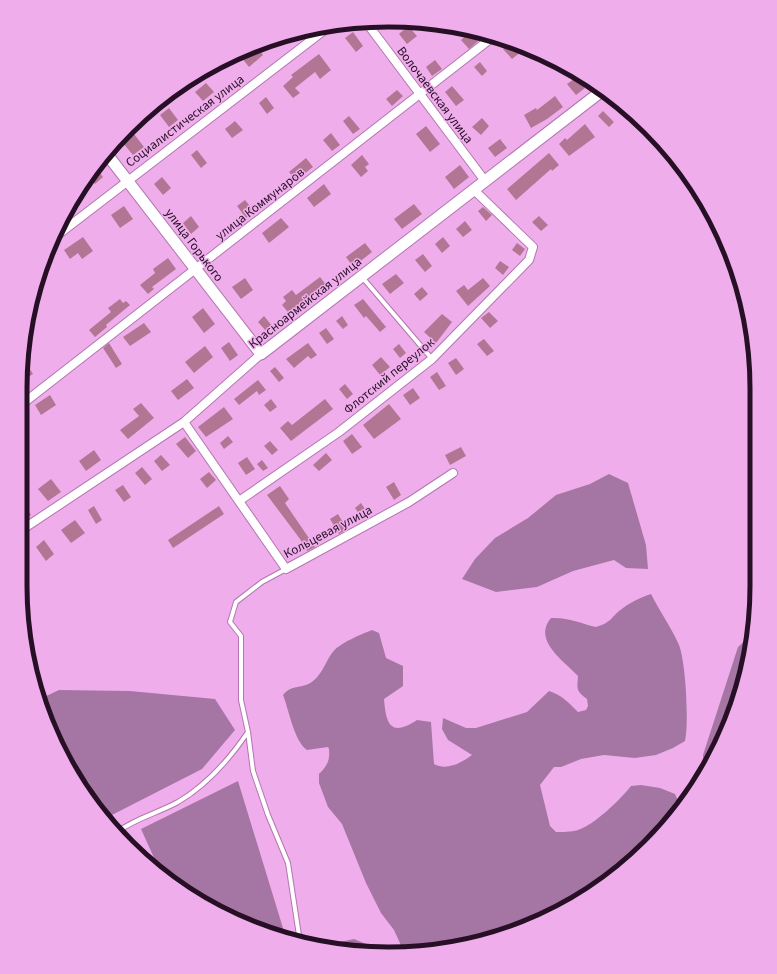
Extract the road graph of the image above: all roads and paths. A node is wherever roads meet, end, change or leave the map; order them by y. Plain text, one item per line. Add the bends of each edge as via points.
1 (370, 28) edge
2 (320, 34) edge
3 (488, 41) edge
4 (418, 94) junction
5 (598, 94) edge
6 (110, 158) edge
7 (128, 181) junction
8 (485, 181) junction
9 (474, 190) junction
10 (63, 231) edge
11 (195, 270) junction
12 (362, 277) junction
13 (261, 354) junction
14 (432, 359) junction
15 (27, 400) edge
16 (184, 422) junction
17 (453, 473) dead end
18 (239, 501) junction
19 (27, 526) edge
20 (286, 569) junction
21 (248, 732) junction
22 (122, 829) edge
23 (299, 936) edge

1 - 4 street, Волочаевская улица
2 - 7 street, Социалистическая улица
3 - 4 street, улица Коммунаров
4 - 8 street, Волочаевская улица
4 - 11 street, улица Коммунаров
5 - 8 street, Красноармейская улица
6 - 7 street, улица Горького
7 - 10 street, Социалистическая улица
7 - 11 street, улица Горького
8 - 9 street, Красноармейская улица
9 - 12 street, Красноармейская улица
9 - 14 street, Флотский переулок via 533,247 529,260
11 - 13 street, улица Горького
11 - 15 street, улица Коммунаров
12 - 13 street, Красноармейская улица
12 - 14 lane
13 - 16 street, Красноармейская улица
14 - 18 street, Флотский переулок via 339,432
16 - 18 street, Кольцевая улица
16 - 19 street, Красноармейская улица
17 - 20 street, Кольцевая улица via 409,502
18 - 20 street, Кольцевая улица
20 - 21 lane via 262,582 236,602 230,622 241,636 241,700
21 - 22 lane via 230,758 211,777 178,802
21 - 23 lane via 253,771 288,863

